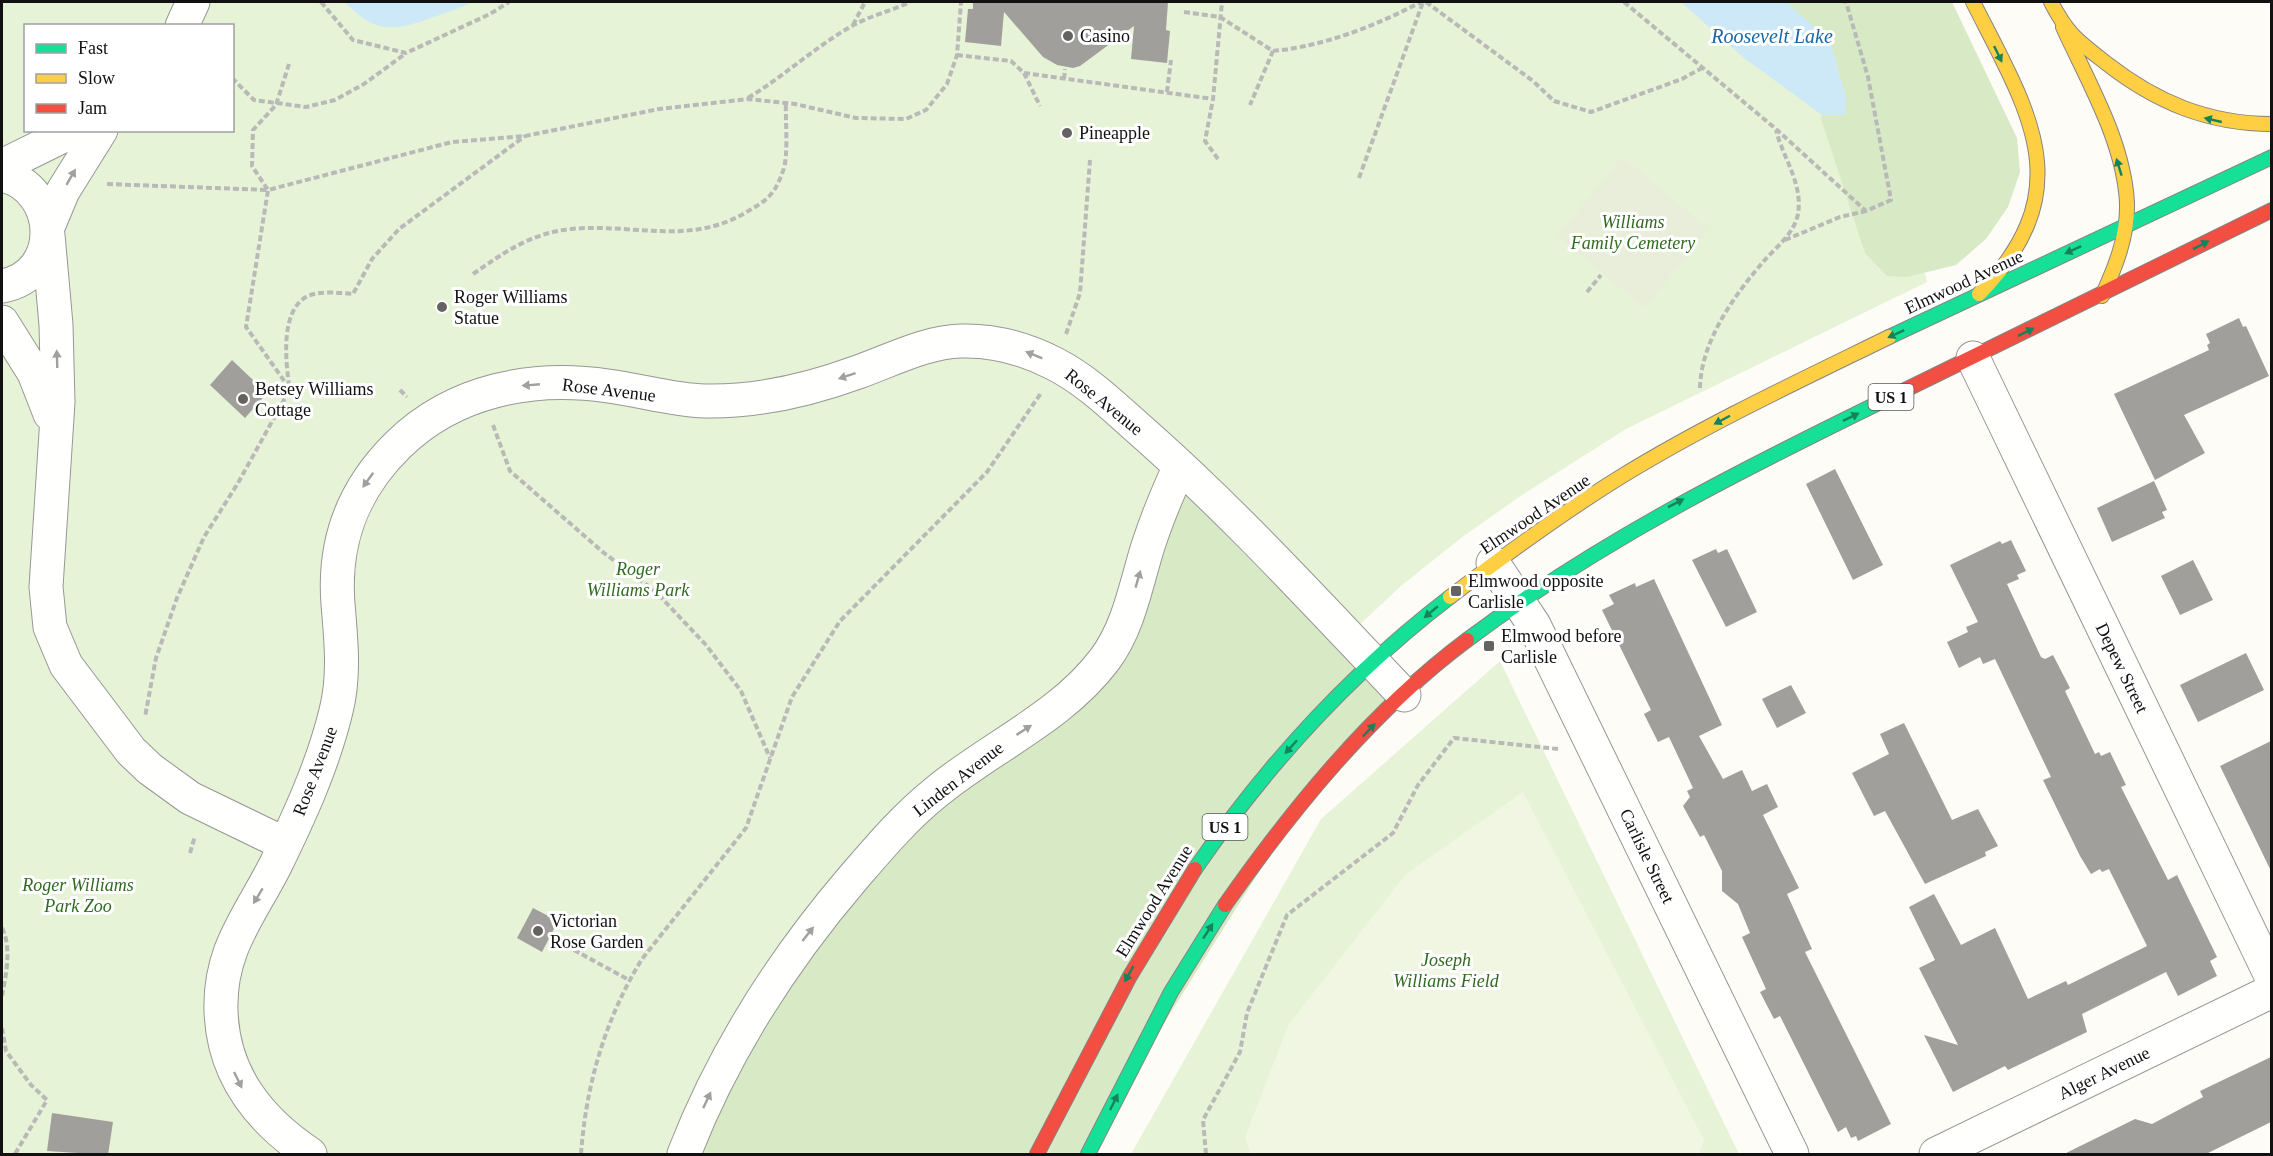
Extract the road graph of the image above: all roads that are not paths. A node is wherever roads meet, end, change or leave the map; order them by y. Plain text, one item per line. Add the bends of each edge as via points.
1 (193, 2) edge
2 (1973, 2) edge
3 (2051, 2) edge
4 (183, 24) edge
5 (2063, 27) junction
6 (2271, 124) edge
7 (71, 132) edge
8 (100, 132) edge
9 (2271, 157) edge
10 (2, 166) edge
11 (2, 175) edge
12 (2271, 210) edge
13 (2125, 225) junction
14 (48, 231) junction
15 (2, 286) edge
16 (1979, 294) junction
17 (2102, 296) junction
18 (2, 322) edge
19 (1973, 358) junction
20 (57, 439) junction
21 (1180, 466) junction
22 (1493, 563) junction
23 (1518, 599) junction
24 (1373, 663) junction
25 (1404, 695) junction
26 (285, 844) junction
27 (2271, 978) edge
28 (2271, 991) edge
29 (310, 1155) edge
30 (684, 1155) edge
31 (1037, 1155) edge
32 (1088, 1155) edge
33 (1792, 1155) edge
34 (1936, 1155) edge

1 - 4 street
2 -> 16 main road via 2026,116 2039,164 2037,199 2028,230
3 - 5 main road
6 -> 5 main road via 2217,121 2155,99
13 -> 5 main road via 2127,204 2120,168 2092,90
7 - 10 street
14 -> 8 street via 63,191
9 - 13 main road, Elmwood Avenue / US 1
11 - 14 street via 32,190 43,208
17 -> 12 main road, US 1
13 -> 16 main road, Elmwood Avenue / US 1
13 - 17 main road via 2118,258
14 - 15 street via 46,248 34,268 16,282
20 -> 14 street via 57,344
16 -> 22 main road, Elmwood Avenue / US 1 via 1683,441
19 -> 17 main road, US 1
18 - 20 street via 34,373
23 -> 19 main road, US 1 via 1658,513
19 - 27 street, Depew Street
20 - 26 street via 46,586 50,627 66,665 113,730 150,769 203,805
21 - 24 street, Rose Avenue
21 -> 26 street, Rose Avenue via 1088,385 1054,363 1009,346 982,341 931,345 785,394 739,400 689,400 607,386 542,384 482,393 430,420 402,442 379,465 350,512 338,558 342,663 338,708 315,778
30 -> 21 street, Linden Avenue via 703,1107 747,1022 842,891 917,808 970,765 1059,706 1106,658 1126,618 1156,519
22 - 23 street, Carlisle Street
22 -> 24 main road, Elmwood Avenue / US 1
23 - 25 main road, US 1
23 - 33 street, Carlisle Street
24 - 25 street, Rose Avenue
24 -> 31 main road, Elmwood Avenue / US 1 via 1279,760 1175,897 1117,997
32 -> 25 main road, US 1 via 1173,989 1234,891 1304,801
26 -> 29 street, Rose Avenue via 229,948 221,1012 228,1055 243,1091 268,1121
28 - 34 street, Alger Avenue

